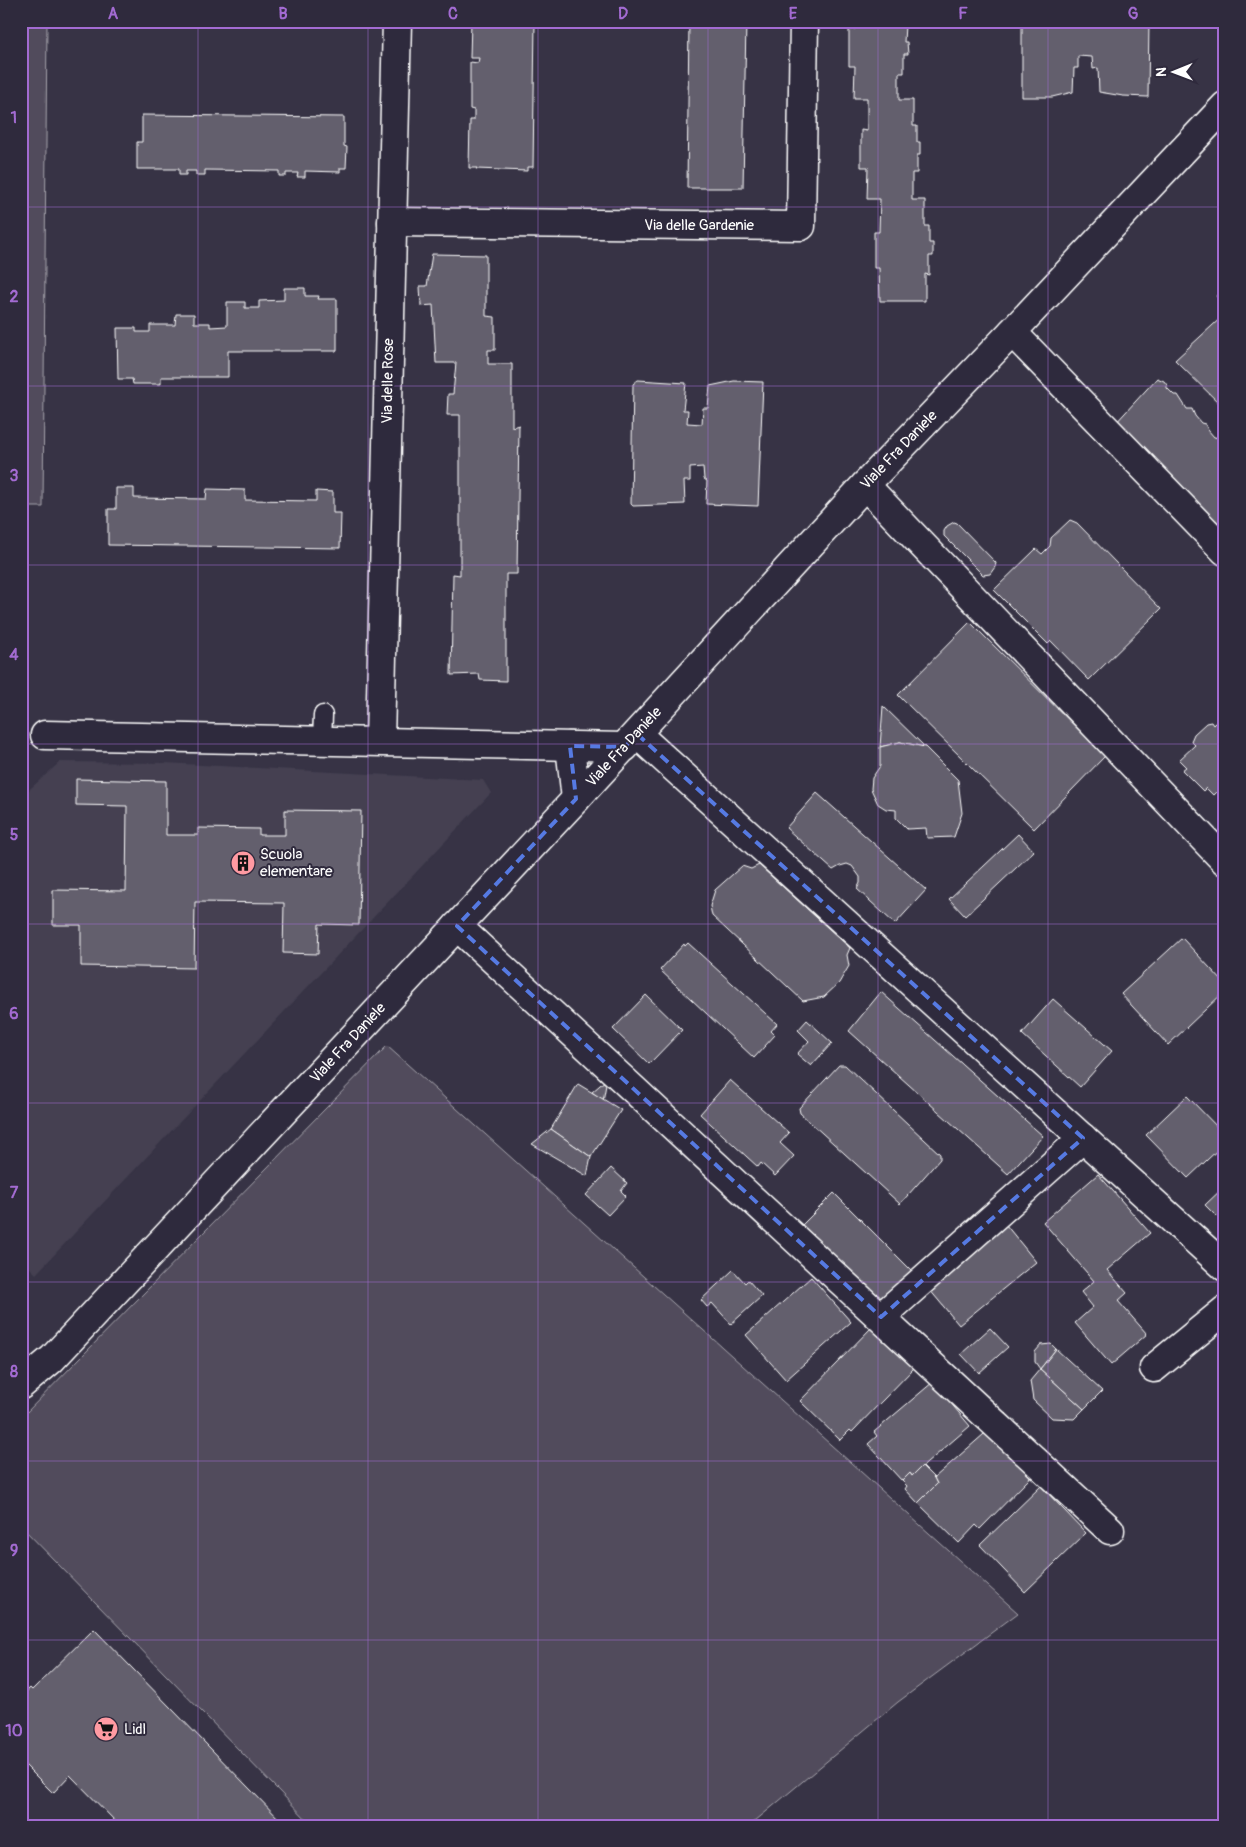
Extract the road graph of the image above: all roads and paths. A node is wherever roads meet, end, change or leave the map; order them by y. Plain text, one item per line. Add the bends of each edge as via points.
1 (397, 21) edge
2 (804, 21) edge
3 (1225, 106) edge
4 (392, 222) junction
5 (1012, 332) junction
6 (865, 485) junction
7 (1225, 551) edge
8 (45, 735) dead end
9 (631, 740) junction
10 (380, 741) junction
11 (570, 746) junction
12 (604, 768) junction
13 (576, 799) junction
14 (1225, 861) edge
15 (457, 926) junction
16 (1082, 1138) junction
17 (1225, 1267) edge
18 (1225, 1310) edge
19 (881, 1317) junction
20 (1154, 1368) dead end
21 (21, 1385) edge
22 (1110, 1530) dead end

1 - 4 street, Via delle Rose
2 - 4 street, Via delle Gardenie via 801,226
3 - 5 street, Viale Fra Daniele
4 - 10 street, Via delle Rose
5 - 6 street, Viale Fra Daniele
5 - 7 street
6 - 9 street, Viale Fra Daniele
6 - 14 street
8 - 10 street via 322,728
9 - 11 street
9 - 12 street, Viale Fra Daniele
9 - 16 street
10 - 11 street
11 - 12 street
11 - 13 street
12 - 13 street, Viale Fra Daniele
13 - 15 street, Viale Fra Daniele
15 - 19 street
15 - 21 street, Viale Fra Daniele via 52,1359
16 - 17 street
16 - 19 street
18 - 20 street
19 - 22 street

